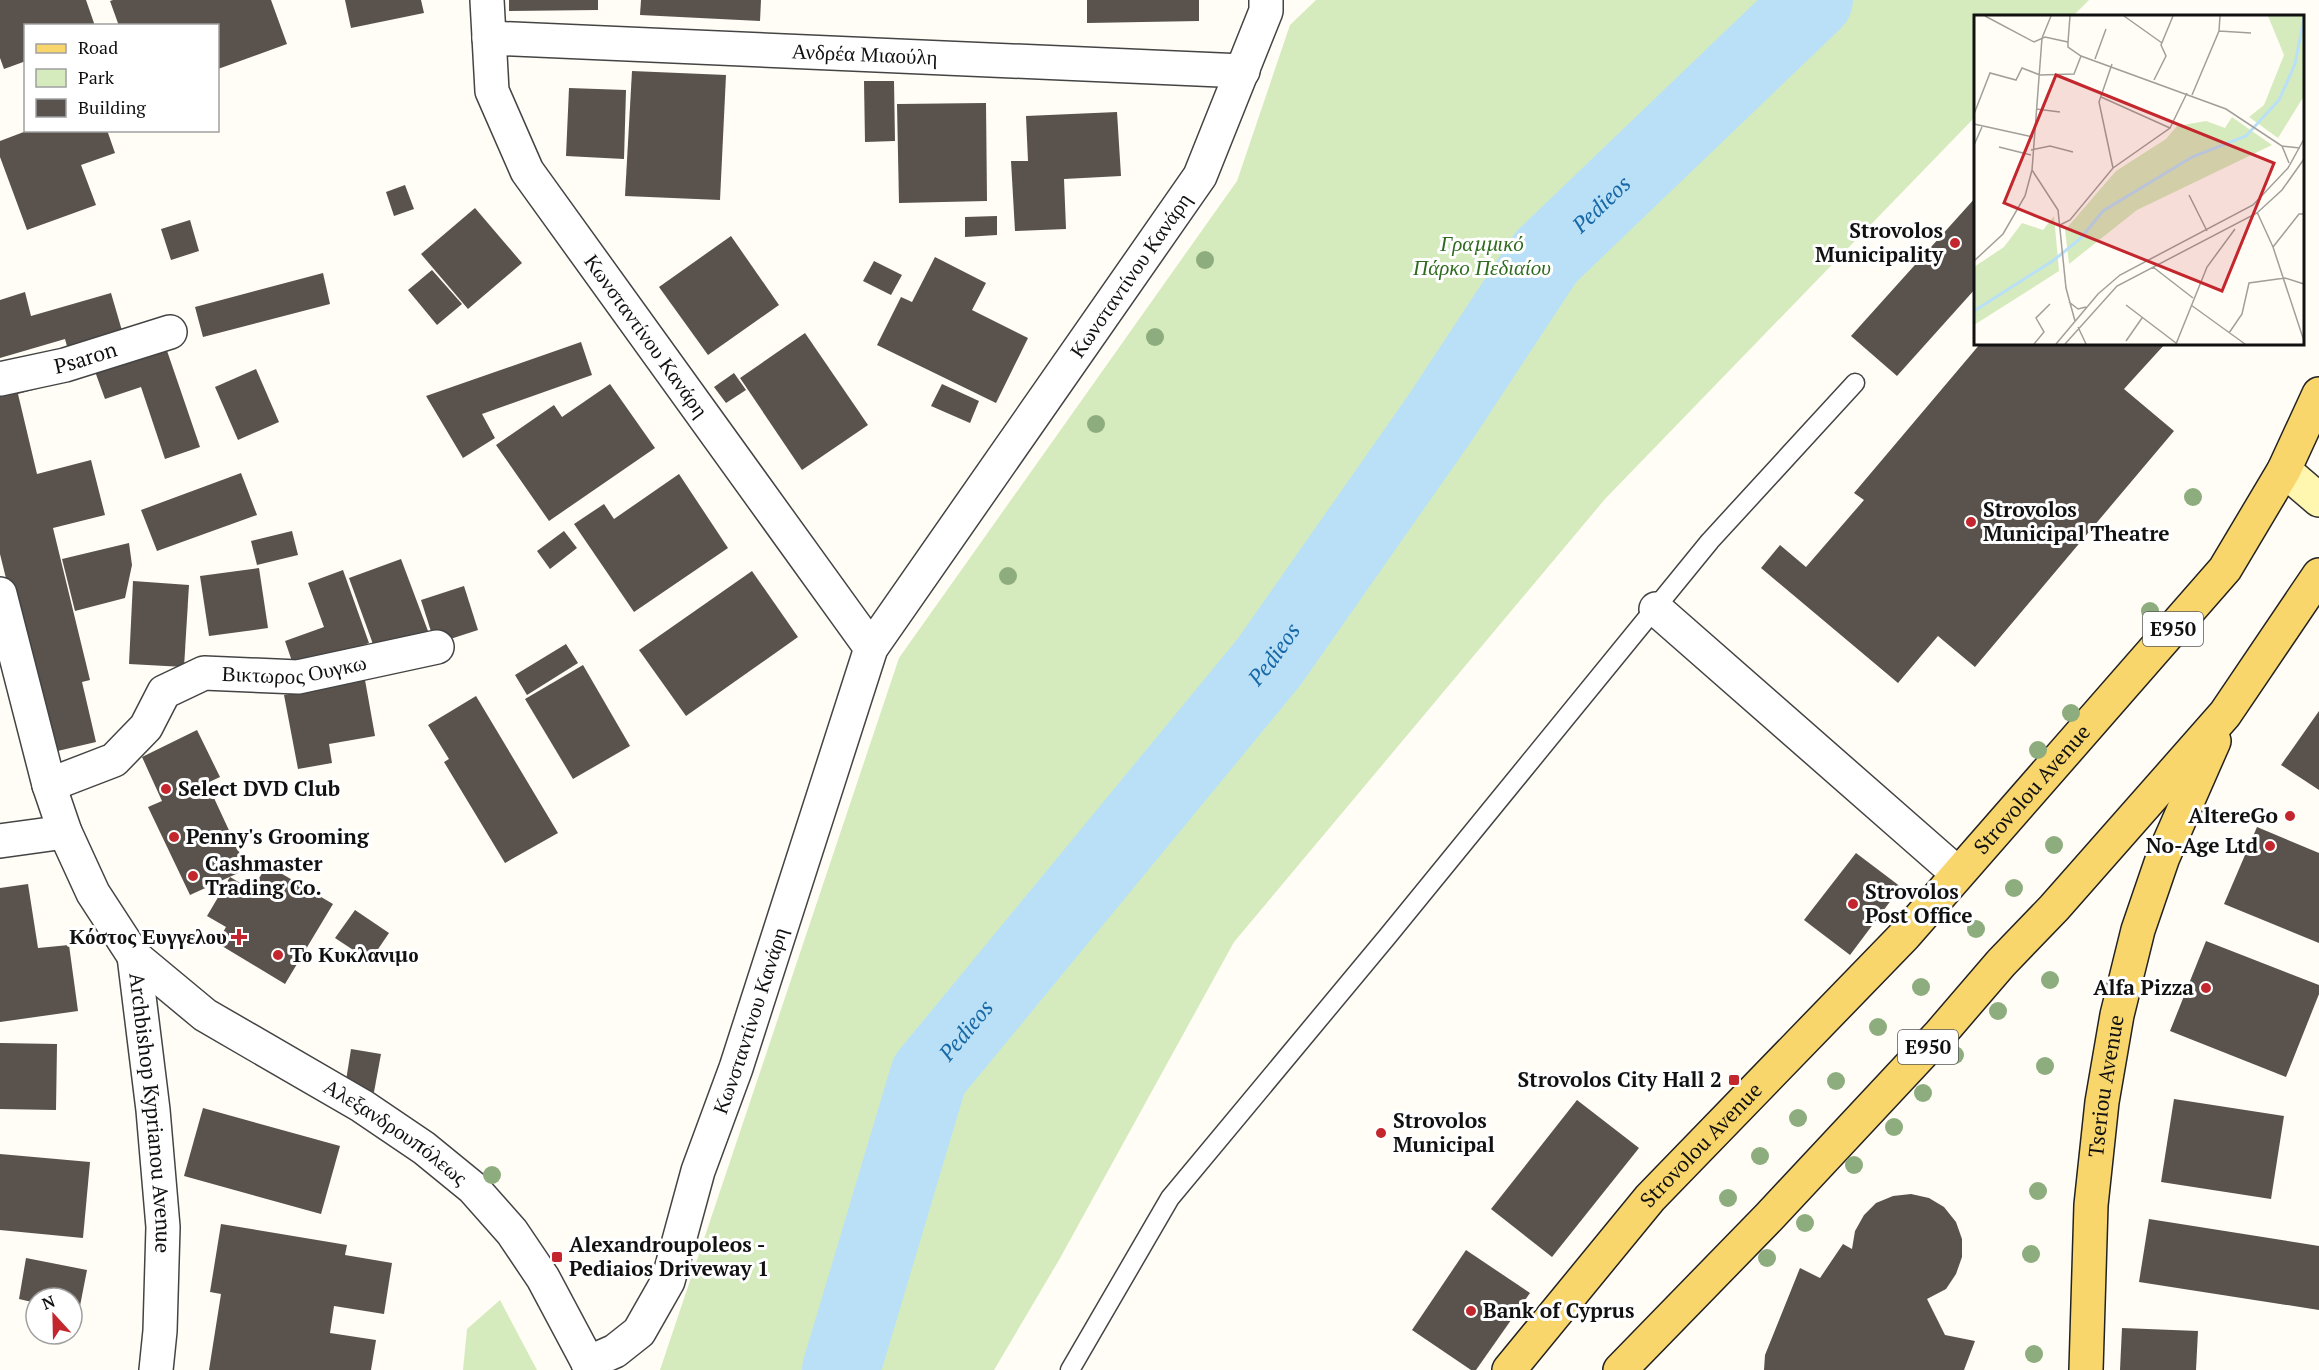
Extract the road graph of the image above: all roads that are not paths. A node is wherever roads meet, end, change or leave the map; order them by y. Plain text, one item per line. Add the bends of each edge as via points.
1 (487, 0) edge
2 (1266, 0) edge
3 (489, 38) junction
4 (1243, 71) junction
5 (170, 332) dead end
6 (0, 379) edge
7 (1855, 383) dead end
8 (2319, 394) edge
9 (2284, 470) junction
10 (2319, 500) edge
11 (2319, 575) edge
12 (0, 594) edge
13 (1656, 609) junction
14 (437, 647) dead end
15 (871, 648) junction
16 (8, 658) edge
17 (2225, 714) junction
18 (49, 785) junction
19 (65, 832) junction
20 (0, 841) edge
21 (1957, 873) junction
22 (134, 956) junction
23 (590, 1366) edge
24 (156, 1370) edge
25 (1070, 1370) edge
26 (1509, 1370) edge
27 (1620, 1370) edge
28 (2086, 1370) edge

1 - 3 street, Κωνσταντίνου Κανάρη
2 - 4 street, Κωνσταντίνου Κανάρη via 1266,12
3 - 4 street, Ανδρέα Μιαούλη
3 - 15 street, Κωνσταντίνου Κανάρη via 492,92 527,171
4 - 15 street, Κωνσταντίνου Κανάρη via 1200,176
5 - 6 street, Psaron via 65,365
7 - 13 lane via 1710,541
8 - 9 main road, Strovolou Avenue / E950
9 - 10 main road
9 - 21 main road, Strovolou Avenue / E950 via 2225,569
11 - 17 main road, E950
12 - 16 street, Archbishop Kyprianou Avenue
13 - 21 street
13 - 25 lane via 1170,1198
14 - 18 street, Βικτωρος Ουγκω via 298,677 204,673 164,692 146,726 114,760
15 - 23 street, Κωνσταντίνου Κανάρη via 736,1068 698,1171 668,1281 639,1332
16 - 18 street, Archbishop Kyprianou Avenue
17 - 27 main road, E950 via 1940,1034
17 - 28 main road, Tseriou Avenue via 2163,857 2138,930 2117,1016 2102,1102 2091,1204
18 - 19 street, Archbishop Kyprianou Avenue
19 - 20 street
19 - 22 street, Archbishop Kyprianou Avenue via 93,893
21 - 26 main road, Strovolou Avenue / E950 via 1905,935 1650,1198
22 - 23 street, Αλεξανδρουπόλεως via 205,1015 362,1106 424,1148 473,1188 512,1232 543,1278
22 - 24 street, Archbishop Kyprianou Avenue via 163,1227

